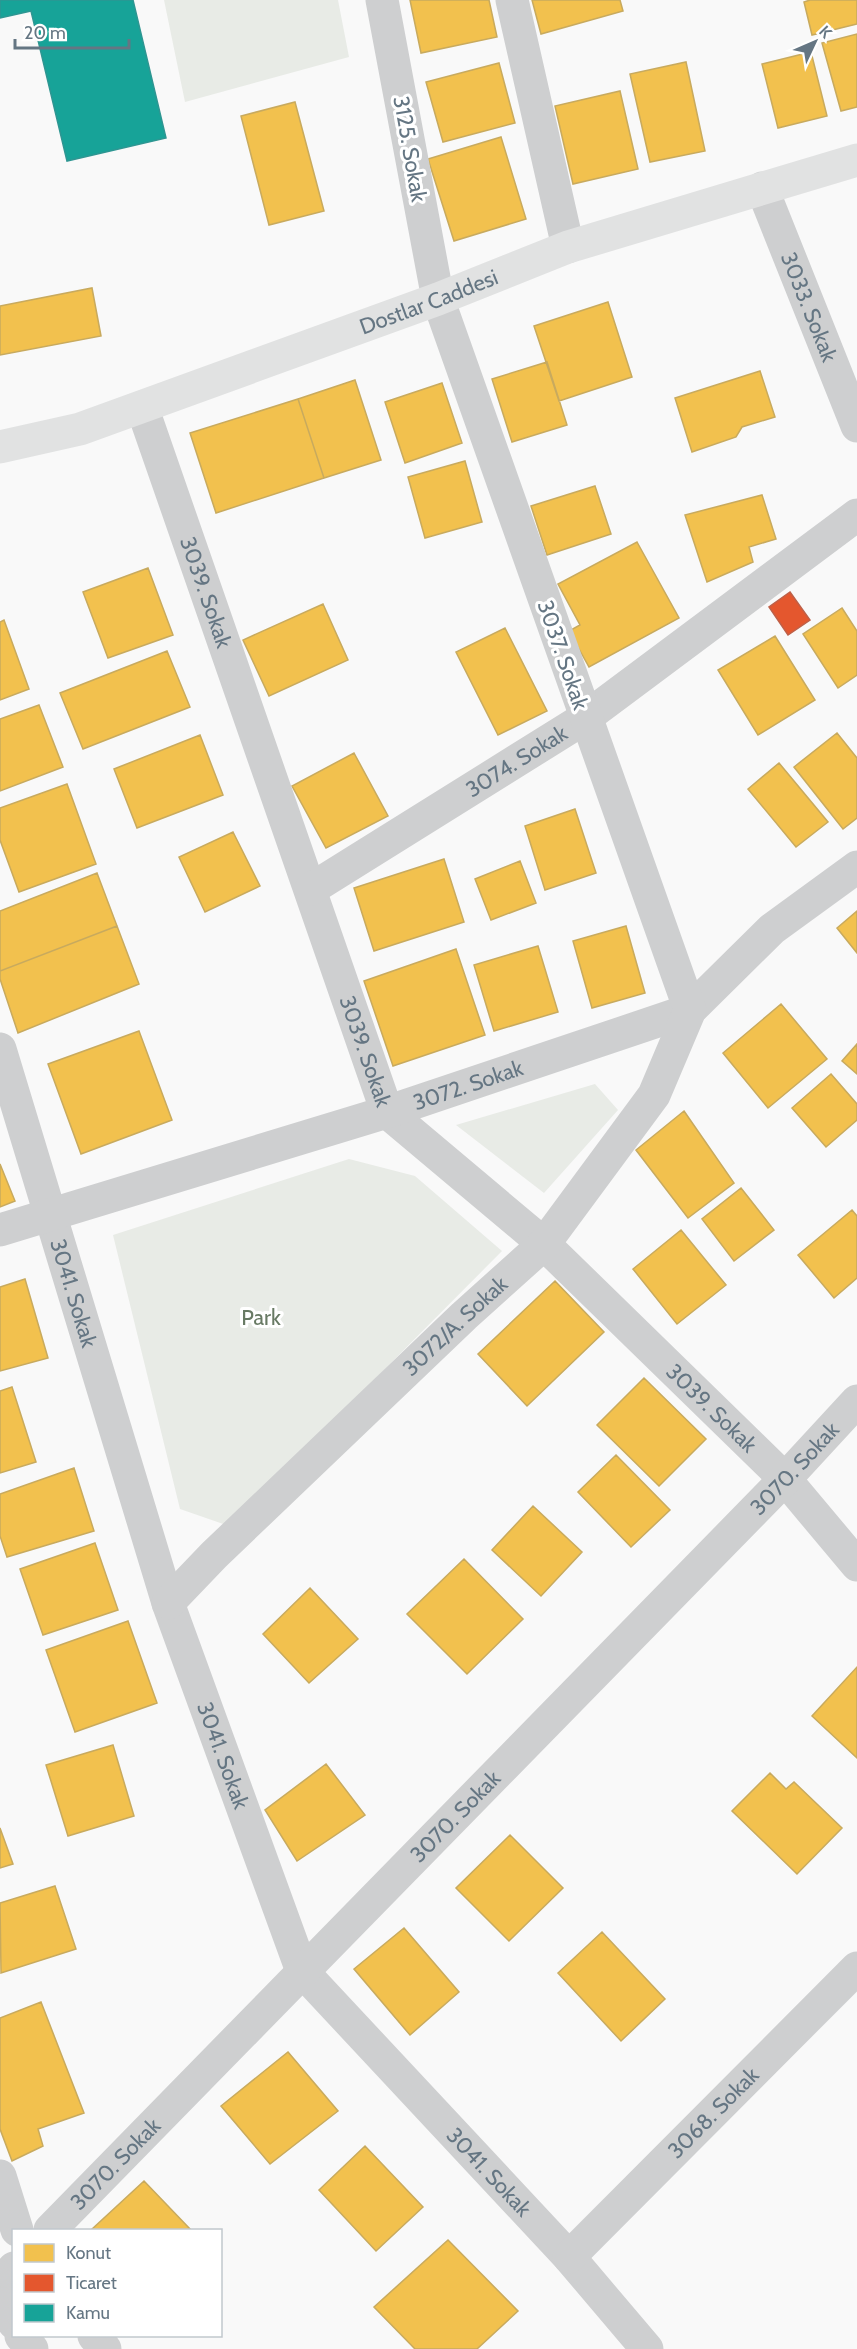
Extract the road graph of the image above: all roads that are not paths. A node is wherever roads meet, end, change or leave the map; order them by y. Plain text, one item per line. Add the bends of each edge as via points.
1 (382, 0) edge
2 (513, 0) edge
3 (857, 160) edge
4 (762, 188) junction
5 (568, 247) junction
6 (438, 299) junction
7 (142, 407) junction
8 (857, 426) edge
9 (0, 447) edge
10 (857, 515) edge
11 (585, 718) junction
12 (857, 867) edge
13 (311, 889) junction
14 (690, 1010) junction
15 (0, 1049) edge
16 (387, 1112) junction
17 (51, 1215) junction
18 (0, 1230) edge
19 (544, 1244) junction
20 (857, 1401) edge
21 (785, 1479) junction
22 (857, 1564) edge
23 (168, 1603) junction
24 (857, 1968) edge
25 (302, 1971) junction
26 (0, 2176) edge
27 (17, 2229) edge
28 (51, 2229) edge
29 (569, 2257) junction
30 (12, 2270) edge
31 (0, 2282) edge
32 (0, 2302) edge
33 (12, 2320) edge
34 (22, 2337) edge
35 (95, 2337) edge
36 (32, 2349) edge
37 (105, 2349) edge
38 (647, 2349) edge

1 - 6 street, 3125. Sokak
2 - 5 street
3 - 4 main road, Dostlar Caddesi
4 - 5 main road, Dostlar Caddesi
4 - 8 street, 3033. Sokak
5 - 6 main road, Dostlar Caddesi
6 - 7 main road, Dostlar Caddesi
6 - 11 street, 3037. Sokak
7 - 9 main road, Dostlar Caddesi via 80,429
7 - 13 street, 3039. Sokak
10 - 11 street, 3074. Sokak
11 - 13 street, 3074. Sokak
11 - 14 street, 3037. Sokak
12 - 14 street, 3072. Sokak via 772,929
13 - 16 street, 3039. Sokak
14 - 16 street, 3072. Sokak
14 - 19 street, 3072/A. Sokak via 654,1095
15 - 17 street, 3041. Sokak
16 - 17 street, 3072. Sokak
16 - 19 street, 3039. Sokak
17 - 18 street, 3072. Sokak
17 - 23 street, 3041. Sokak
19 - 21 street, 3039. Sokak
19 - 23 street, 3072/A. Sokak via 455,1324
20 - 21 street, 3070. Sokak
21 - 22 street, 3039. Sokak
21 - 25 street, 3070. Sokak
23 - 25 street, 3041. Sokak
24 - 29 street, 3068. Sokak
25 - 28 street, 3070. Sokak
25 - 29 street, 3041. Sokak
26 - 27 street
29 - 38 street, 3041. Sokak
30 - 31 street
32 - 33 street
34 - 36 street
35 - 37 street

